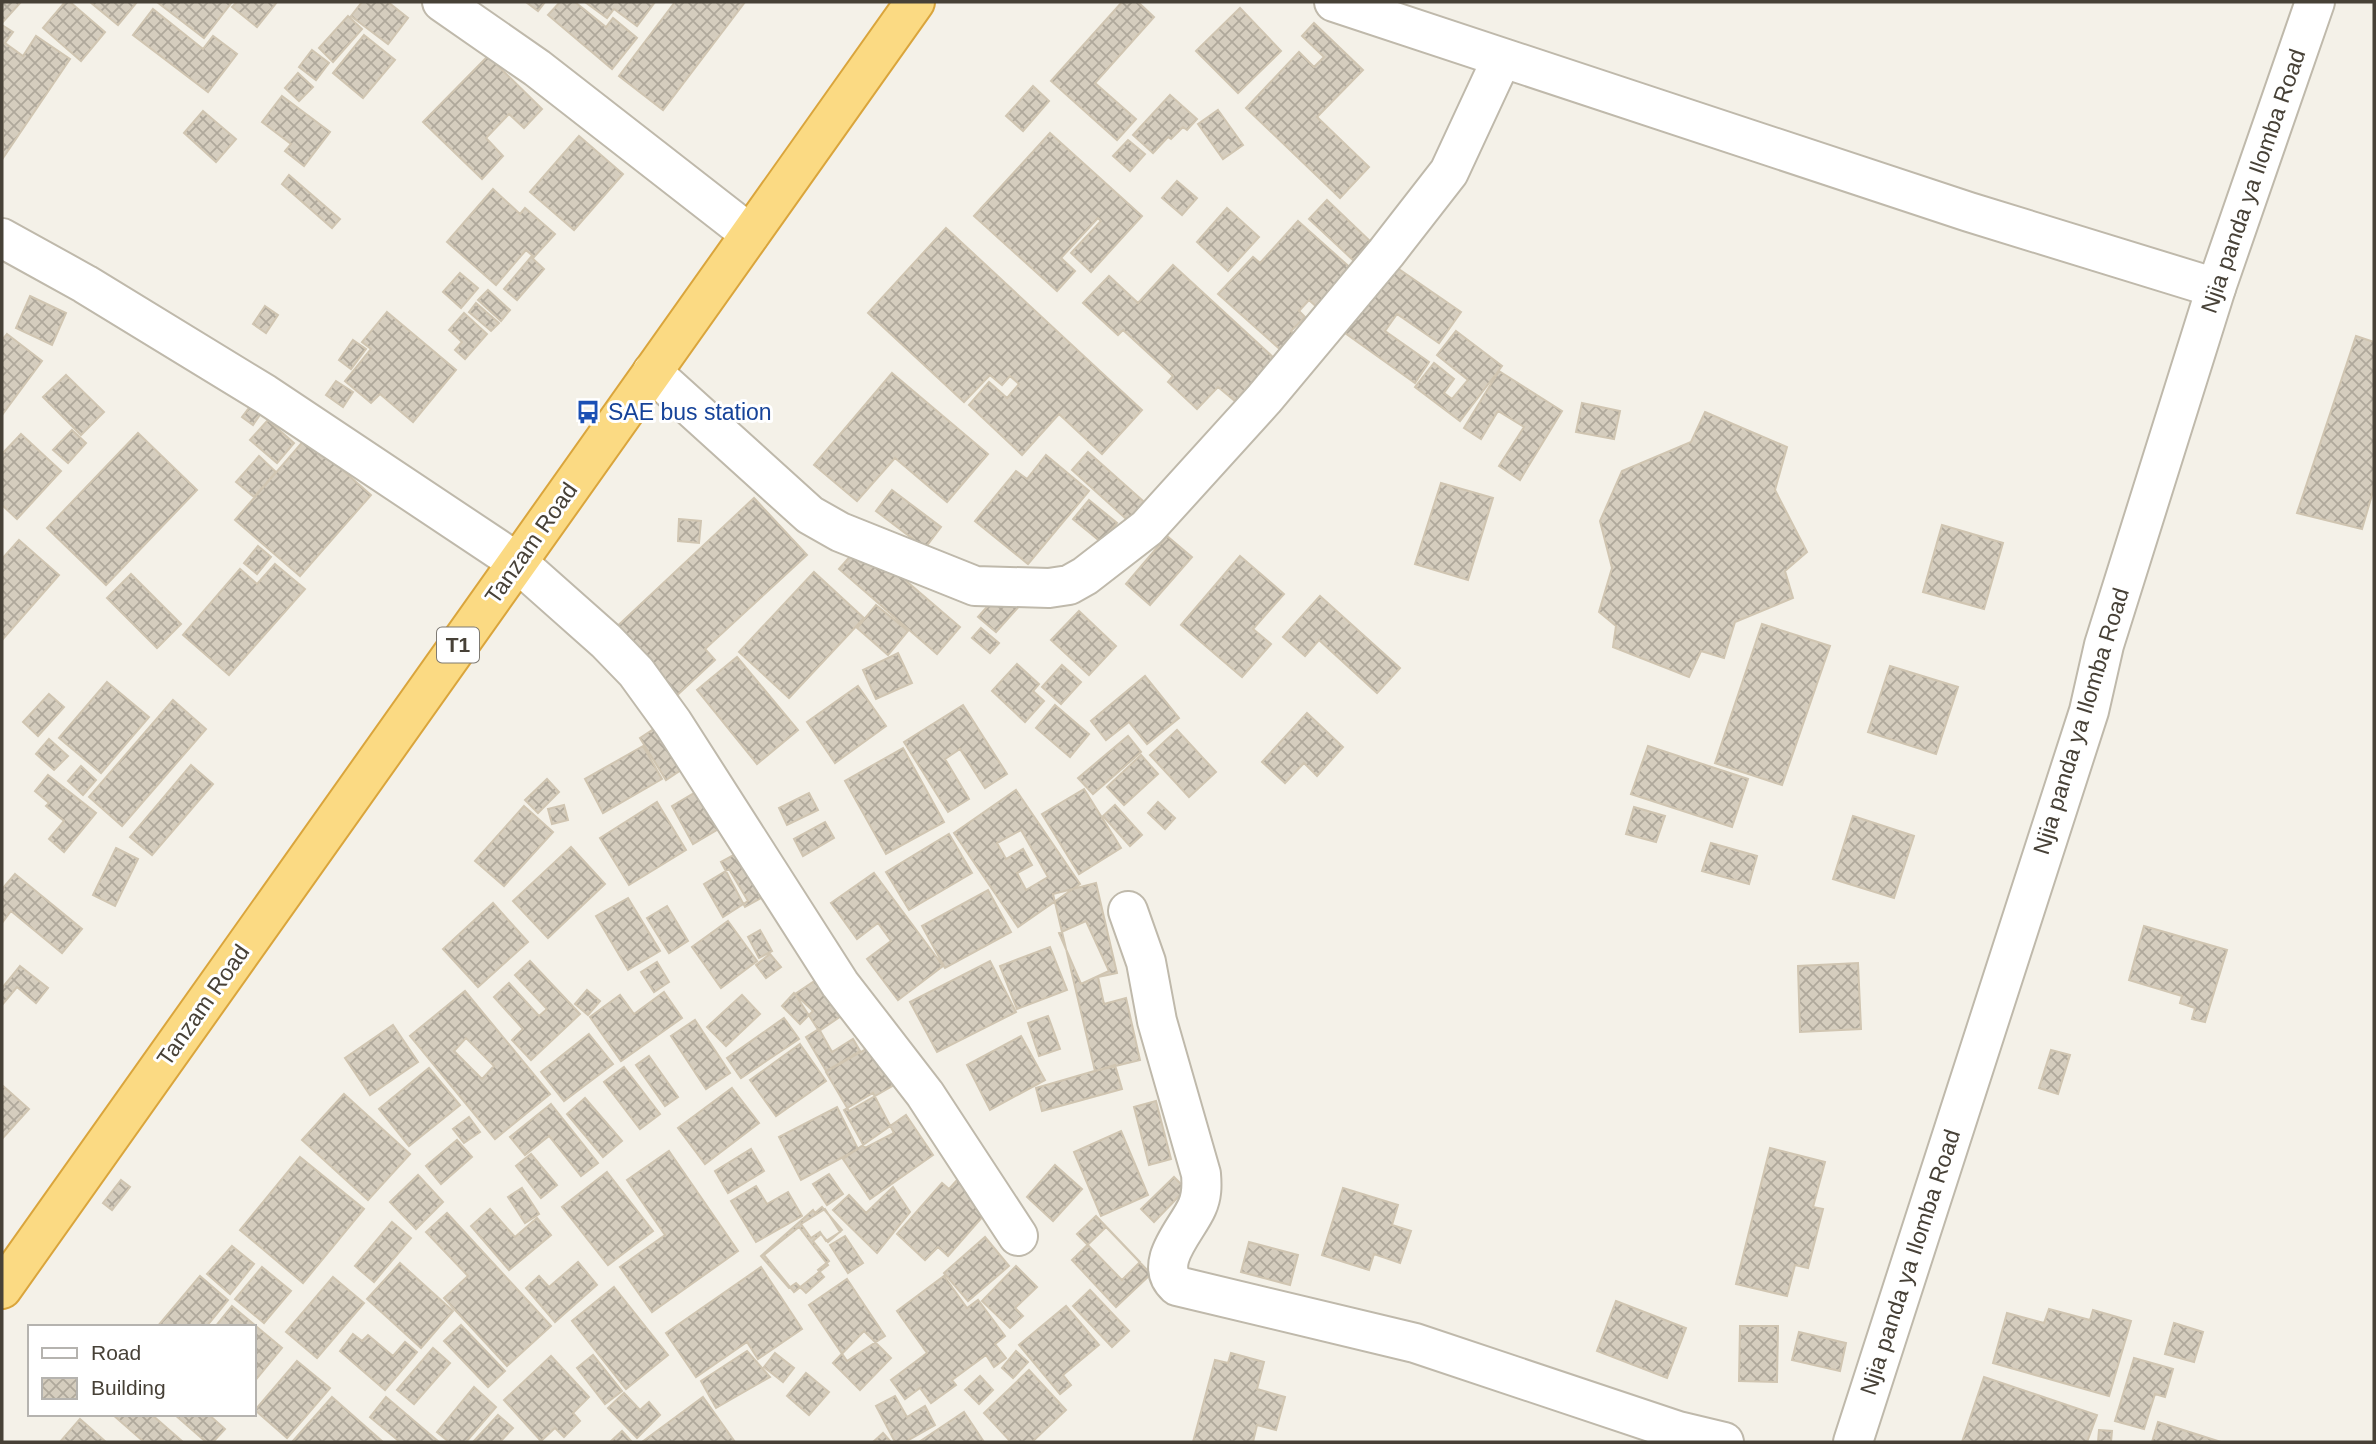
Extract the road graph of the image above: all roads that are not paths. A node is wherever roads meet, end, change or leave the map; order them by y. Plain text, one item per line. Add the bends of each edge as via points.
1 (442, 2) edge
2 (915, 2) edge
3 (1334, 2) edge
4 (2315, 2) edge
5 (1502, 58) junction
6 (750, 234) junction
7 (2, 238) edge
8 (2216, 288) junction
9 (652, 372) junction
10 (517, 562) junction
11 (1128, 911) dead end
12 (1018, 1236) dead end
13 (2, 1289) edge
14 (1724, 1442) edge
15 (1853, 1442) edge

1 - 6 street via 537,68
2 - 6 highway, Tanzam Road / T1
3 - 5 street
4 - 8 street, Njia panda ya Ilomba Road
5 - 8 street
5 - 9 street via 1449,173 1377,264 1265,399 1147,528 1069,585 975,586 840,532 810,514
6 - 9 highway, Tanzam Road / T1
7 - 10 street via 265,394
8 - 15 street, Njia panda ya Ilomba Road via 2104,645 2089,711
9 - 10 highway, Tanzam Road / T1
10 - 12 street via 636,672 840,984 925,1094
10 - 13 highway, Tanzam Road / T1
11 - 14 street via 1146,962 1157,1021 1201,1174 1203,1191 1198,1207 1168,1259 1168,1275 1177,1286 1415,1343

